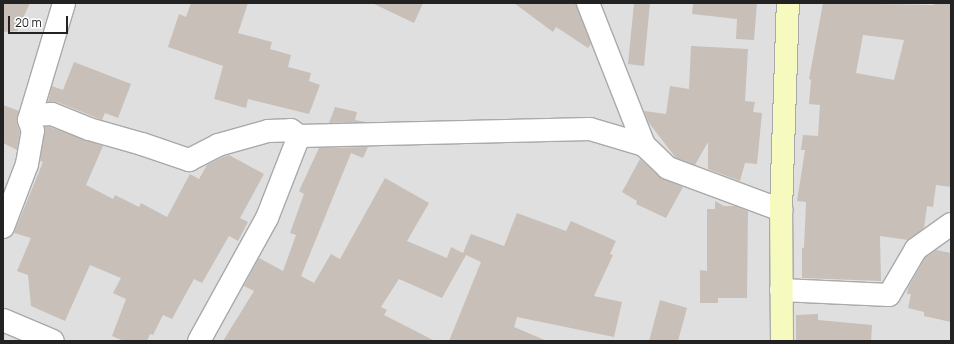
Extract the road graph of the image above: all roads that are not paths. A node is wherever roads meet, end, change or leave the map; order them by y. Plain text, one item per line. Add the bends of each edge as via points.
1 (64, 3) edge
2 (588, 3) edge
3 (788, 3) edge
4 (31, 115) junction
5 (299, 136) junction
6 (644, 145) junction
7 (780, 210) junction
8 (951, 224) edge
9 (3, 227) edge
10 (781, 290) junction
11 (3, 320) edge
12 (53, 341) edge
13 (199, 341) edge
14 (782, 341) edge

1 - 4 street
2 - 6 street
3 - 7 street
4 - 5 street via 52,114 89,129 189,160 218,145 268,131 291,130
4 - 9 street via 29,120 33,131 28,164
5 - 6 street via 590,129
5 - 13 street via 267,218
6 - 7 street via 668,168
7 - 10 street
8 - 10 street via 916,250 889,295
10 - 14 street
11 - 12 street

